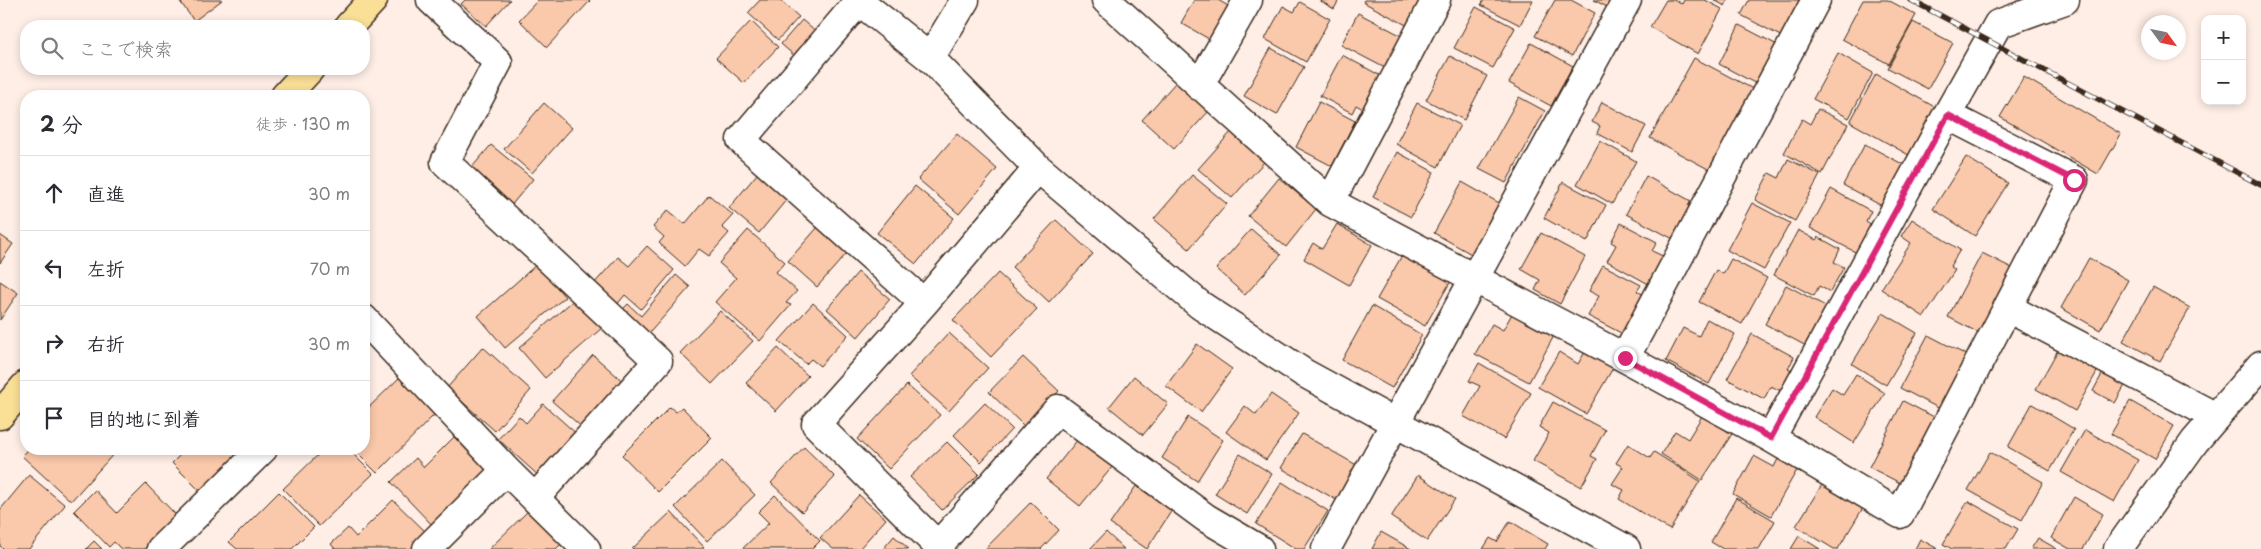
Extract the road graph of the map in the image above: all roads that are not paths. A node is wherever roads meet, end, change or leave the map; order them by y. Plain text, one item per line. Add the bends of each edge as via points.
1 (373, 0) edge
2 (431, 0) edge
3 (859, 0) edge
4 (965, 0) edge
5 (1106, 0) edge
6 (1248, 0) edge
7 (1436, 0) edge
8 (1627, 0) edge
9 (1816, 0) edge
10 (2065, 0) edge
11 (355, 20) edge
12 (930, 58) junction
13 (304, 75) edge
14 (1199, 86) junction
15 (291, 90) edge
16 (1948, 115) junction
17 (1038, 168) junction
18 (1330, 202) junction
19 (1474, 279) junction
20 (924, 303) junction
21 (2008, 308) junction
22 (370, 335) edge
23 (1625, 358) junction
24 (2261, 365) edge
25 (20, 393) edge
26 (0, 415) edge
27 (2216, 417) junction
28 (1395, 424) junction
29 (1771, 438) junction
30 (257, 455) edge
31 (506, 470) junction
32 (535, 498) junction
33 (940, 548) edge
34 (161, 549) edge
35 (427, 549) edge
36 (586, 549) edge
37 (1259, 549) edge
38 (1326, 549) edge
39 (1626, 549) edge
40 (2118, 549) edge

1 - 11 main road
2 - 32 street via 498,62 445,162 658,361
3 - 12 street
3 - 20 street via 741,140
4 - 12 street
5 - 14 street
6 - 14 street
7 - 18 street
8 - 19 street
9 - 23 street
10 - 16 street via 1998,24
12 - 17 street
13 - 15 main road
14 - 18 street
16 - 21 street via 2074,180
16 - 29 street
17 - 20 street
17 - 28 street via 1200,305 1304,373
18 - 19 street
19 - 23 street
19 - 28 street
20 - 33 street via 816,424
21 - 27 street
21 - 29 street via 1900,514
22 - 31 street
23 - 29 street
24 - 27 street
25 - 26 main road
27 - 40 street via 2195,441
28 - 38 street
28 - 39 street
30 - 34 street
31 - 32 street
31 - 35 street
32 - 36 street
33 - 37 street via 1058,409 1206,518

